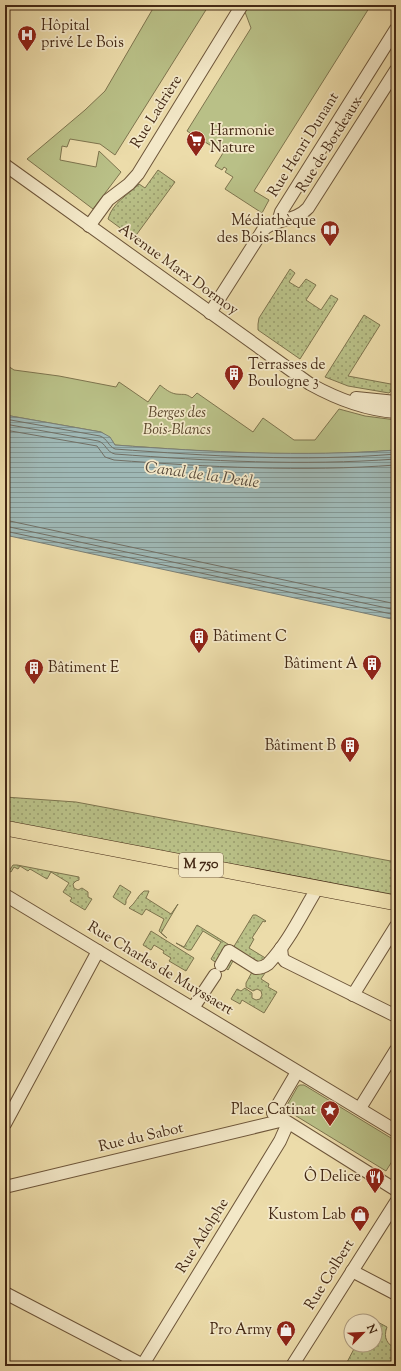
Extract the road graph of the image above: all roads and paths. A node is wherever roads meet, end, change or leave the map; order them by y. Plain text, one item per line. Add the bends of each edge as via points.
1 (242, 5) edge
2 (396, 29) edge
3 (396, 70) edge
4 (5, 165) edge
5 (278, 222) junction
6 (89, 226) junction
7 (210, 313) junction
8 (334, 397) junction
9 (396, 402) edge
10 (396, 412) edge
11 (5, 828) edge
12 (318, 887) junction
13 (5, 895) edge
14 (396, 903) edge
15 (396, 926) edge
16 (281, 948) junction
17 (98, 951) junction
18 (353, 995) junction
19 (193, 1008) junction
20 (396, 1016) edge
21 (396, 1050) edge
22 (297, 1072) junction
23 (360, 1108) junction
24 (286, 1121) junction
25 (5, 1124) edge
26 (396, 1130) edge
27 (5, 1186) edge
28 (396, 1190) edge
29 (396, 1202) edge
30 (352, 1271) junction
31 (5, 1293) edge
32 (396, 1294) edge
33 (143, 1366) edge
34 (292, 1366) edge

1 - 6 street, Rue Ladrière via 138,174 108,200
2 - 5 street, Rue Henri Dunant via 281,212
3 - 5 street, Rue de Bordeaux via 308,208 300,216
4 - 6 street, Avenue Marx Dormoy
5 - 7 street, Rue Henri Dunant via 269,224 263,230
6 - 7 street, Avenue Marx Dormoy
7 - 8 street, Avenue Marx Dormoy via 310,384
8 - 9 street, Avenue Marx Dormoy
8 - 10 street, Avenue Marx Dormoy via 357,405
11 - 12 main road, M 750
12 - 14 main road, M 750
12 - 16 street
13 - 17 street, Rue Charles de Muyssaert
15 - 18 street
16 - 18 street via 285,961
16 - 19 street via 260,968 229,951
17 - 19 street, Rue Charles de Muyssaert
17 - 25 street
18 - 20 street
19 - 22 street, Rue Charles de Muyssaert
21 - 23 street
22 - 23 street
22 - 24 street via 273,1113
23 - 26 street
24 - 27 street, Rue du Sabot
24 - 28 street
24 - 33 street, Rue Adolphe via 280,1141
29 - 30 street, Rue Colbert
30 - 32 street
30 - 34 street, Rue Colbert
31 - 33 street

